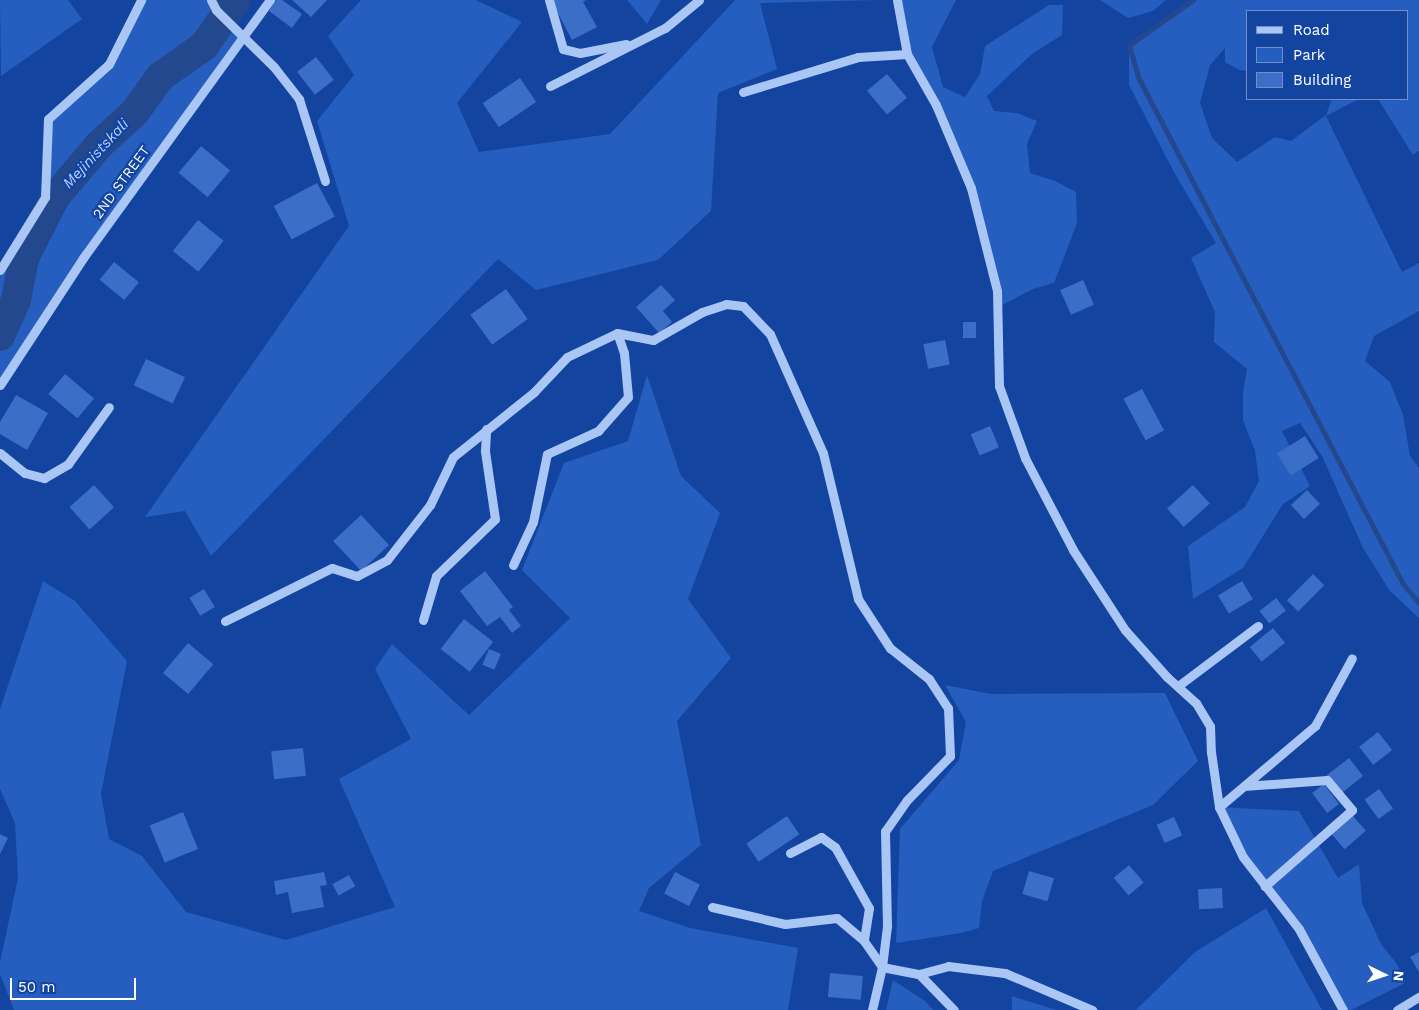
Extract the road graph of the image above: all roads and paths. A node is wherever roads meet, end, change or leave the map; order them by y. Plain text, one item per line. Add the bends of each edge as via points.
1 (142, 0) edge
2 (211, 0) edge
3 (270, 0) edge
4 (549, 0) edge
5 (699, 0) edge
6 (897, 0) edge
7 (240, 34) junction
8 (637, 42) junction
9 (907, 54) junction
10 (550, 86) dead end
11 (744, 92) dead end
12 (325, 181) dead end
13 (0, 270) edge
14 (617, 333) junction
15 (0, 385) edge
16 (109, 407) dead end
17 (486, 429) junction
18 (0, 453) edge
19 (513, 565) dead end
20 (423, 620) dead end
21 (225, 621) dead end
22 (1258, 626) dead end
23 (1352, 658) dead end
24 (1178, 686) junction
25 (1244, 786) junction
26 (1219, 807) junction
27 (790, 853) dead end
28 (1265, 886) junction
29 (712, 907) dead end
30 (864, 941) junction
31 (882, 967) junction
32 (919, 974) junction
33 (1419, 997) edge
34 (872, 1010) edge
35 (954, 1010) edge
36 (1092, 1010) edge
37 (1343, 1010) edge
38 (1397, 1010) edge

1 - 13 street via 109,64 48,119 44,199
2 - 7 street via 216,10
3 - 7 street, 2ND STREET
4 - 8 street via 564,49 580,53
5 - 8 street via 665,28
6 - 9 street
7 - 12 street via 274,67 298,99
7 - 15 street, 2ND STREET via 83,258
8 - 10 street
9 - 11 street via 858,57
9 - 24 street via 936,105 971,188 997,291 999,386 1025,458 1073,550 1125,630
14 - 17 street via 567,357 534,392
14 - 19 street via 624,354 628,397 598,431 547,454 533,522
14 - 31 street via 653,340 702,312 726,304 743,306 770,334 823,453 858,599 890,648 929,679 948,708 950,756 907,800 885,831 887,926
16 - 18 street via 68,464 44,478 25,472
17 - 20 street via 485,452 495,519 436,576
17 - 21 street via 453,457 430,505 387,560 357,576 332,568
22 - 24 street
23 - 25 street via 1315,726
24 - 26 street via 1196,703 1210,726 1210,752
25 - 26 street
25 - 28 street via 1327,780 1352,810
26 - 28 street via 1243,857
27 - 30 street via 821,837 835,847 869,908
28 - 37 street via 1299,929
29 - 30 street via 785,924 837,918
30 - 31 street
31 - 32 street
31 - 34 street
32 - 35 street
32 - 36 street via 948,966 1005,973
33 - 38 street

